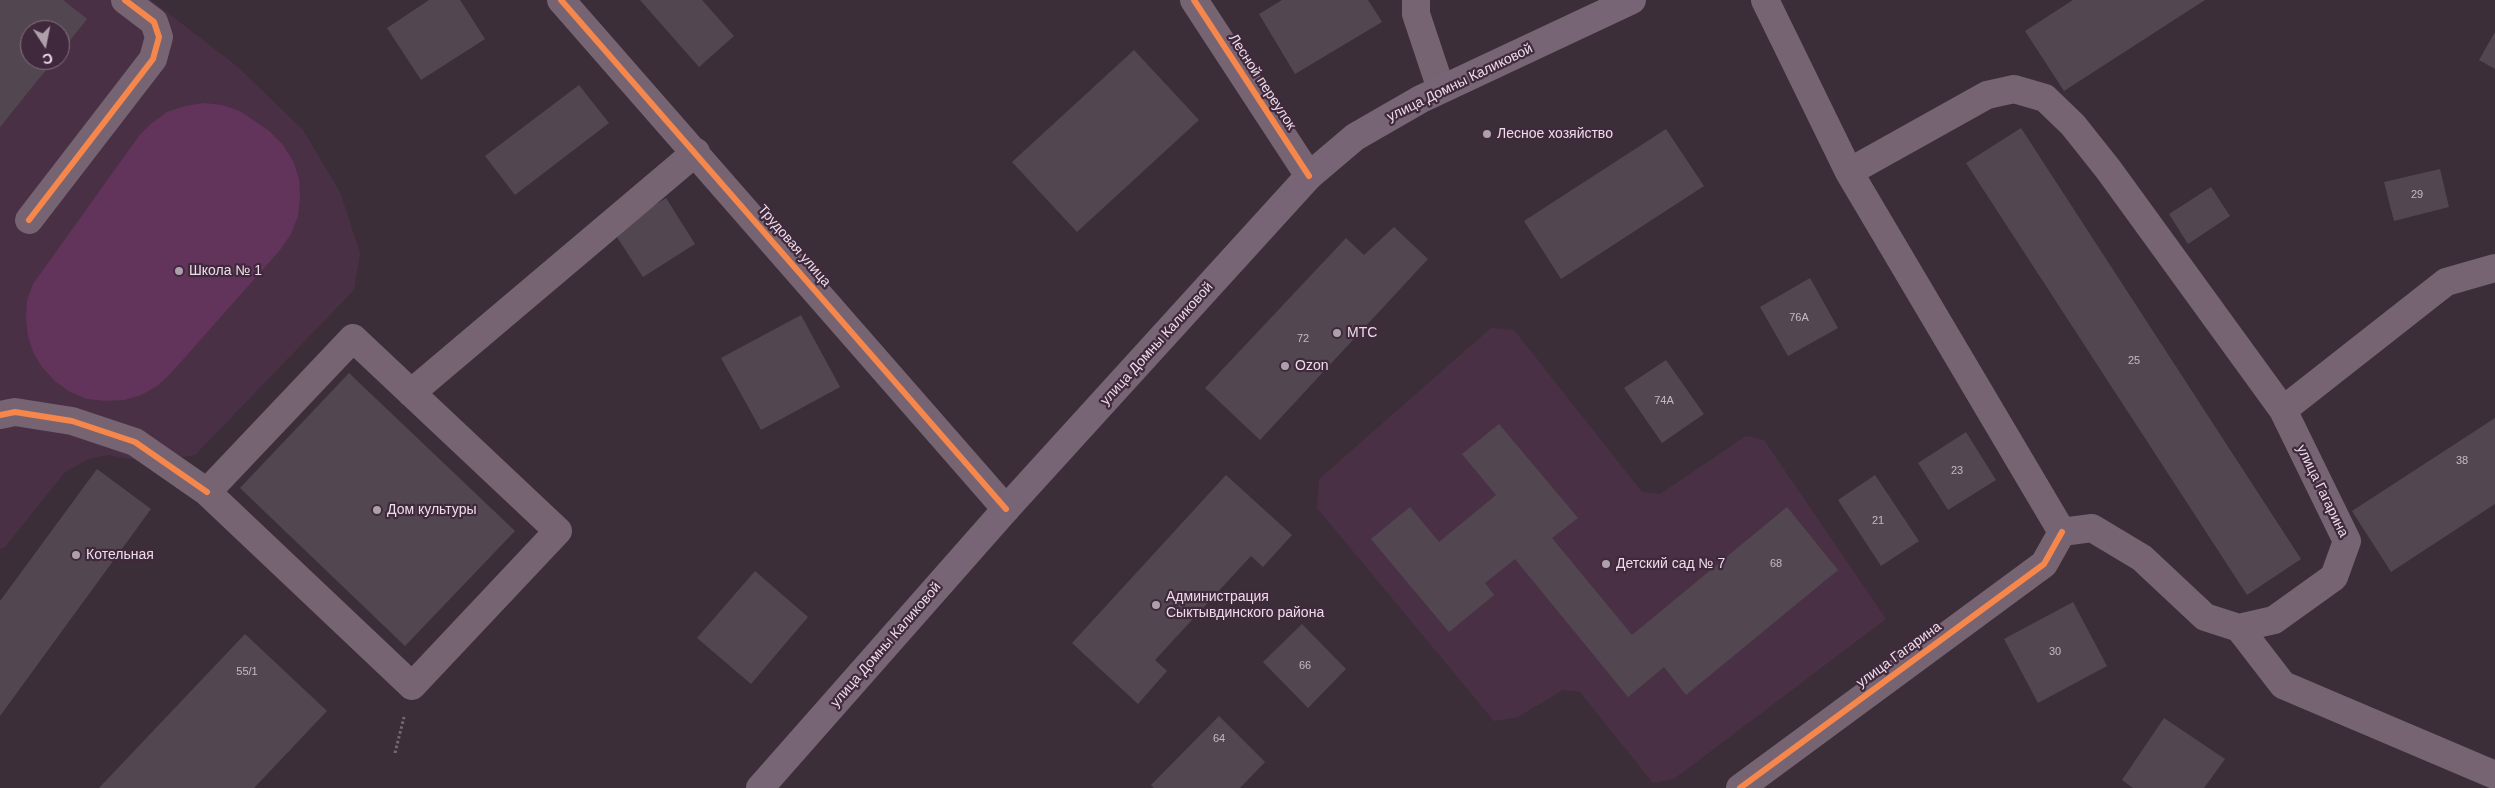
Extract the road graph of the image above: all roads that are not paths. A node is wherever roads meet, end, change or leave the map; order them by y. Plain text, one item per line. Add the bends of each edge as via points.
1 (125, 0) edge
2 (561, 0) edge
3 (1194, 0) edge
4 (1416, 0) edge
5 (1632, 0) edge
6 (1766, 0) edge
7 (1441, 90) junction
8 (696, 152) junction
9 (1849, 172) junction
10 (1309, 176) junction
11 (29, 220) dead end
12 (2494, 270) edge
13 (412, 393) junction
14 (2283, 410) junction
15 (0, 415) edge
16 (207, 492) junction
17 (1006, 509) junction
18 (2062, 532) junction
19 (2240, 628) junction
20 (2495, 775) edge
21 (760, 788) edge
22 (1740, 788) edge

1 - 11 street via 154,22 159,37 154,59
2 - 8 street, Трудовая улица
3 - 10 street, Лесной переулок
4 - 7 street via 1416,14
5 - 7 main road, улица Домны Каликовой
6 - 9 street
7 - 10 main road, улица Домны Каликовой via 1355,137
8 - 13 street
8 - 17 street, Трудовая улица
9 - 14 street, улица Гагарина via 1987,95 2014,89 2045,98 2073,125 2108,170
9 - 18 street
10 - 17 main road, улица Домны Каликовой
12 - 14 street via 2446,282
13 - 16 street via 353,338
13 - 16 street via 558,532 412,686
14 - 19 street, улица Гагарина via 2347,541 2334,577 2274,620
15 - 16 street via 15,412 72,421 135,442
17 - 21 main road, улица Домны Каликовой
18 - 19 street via 2092,528 2142,558 2205,617
18 - 22 street, улица Гагарина via 2044,564
19 - 20 street via 2283,685

